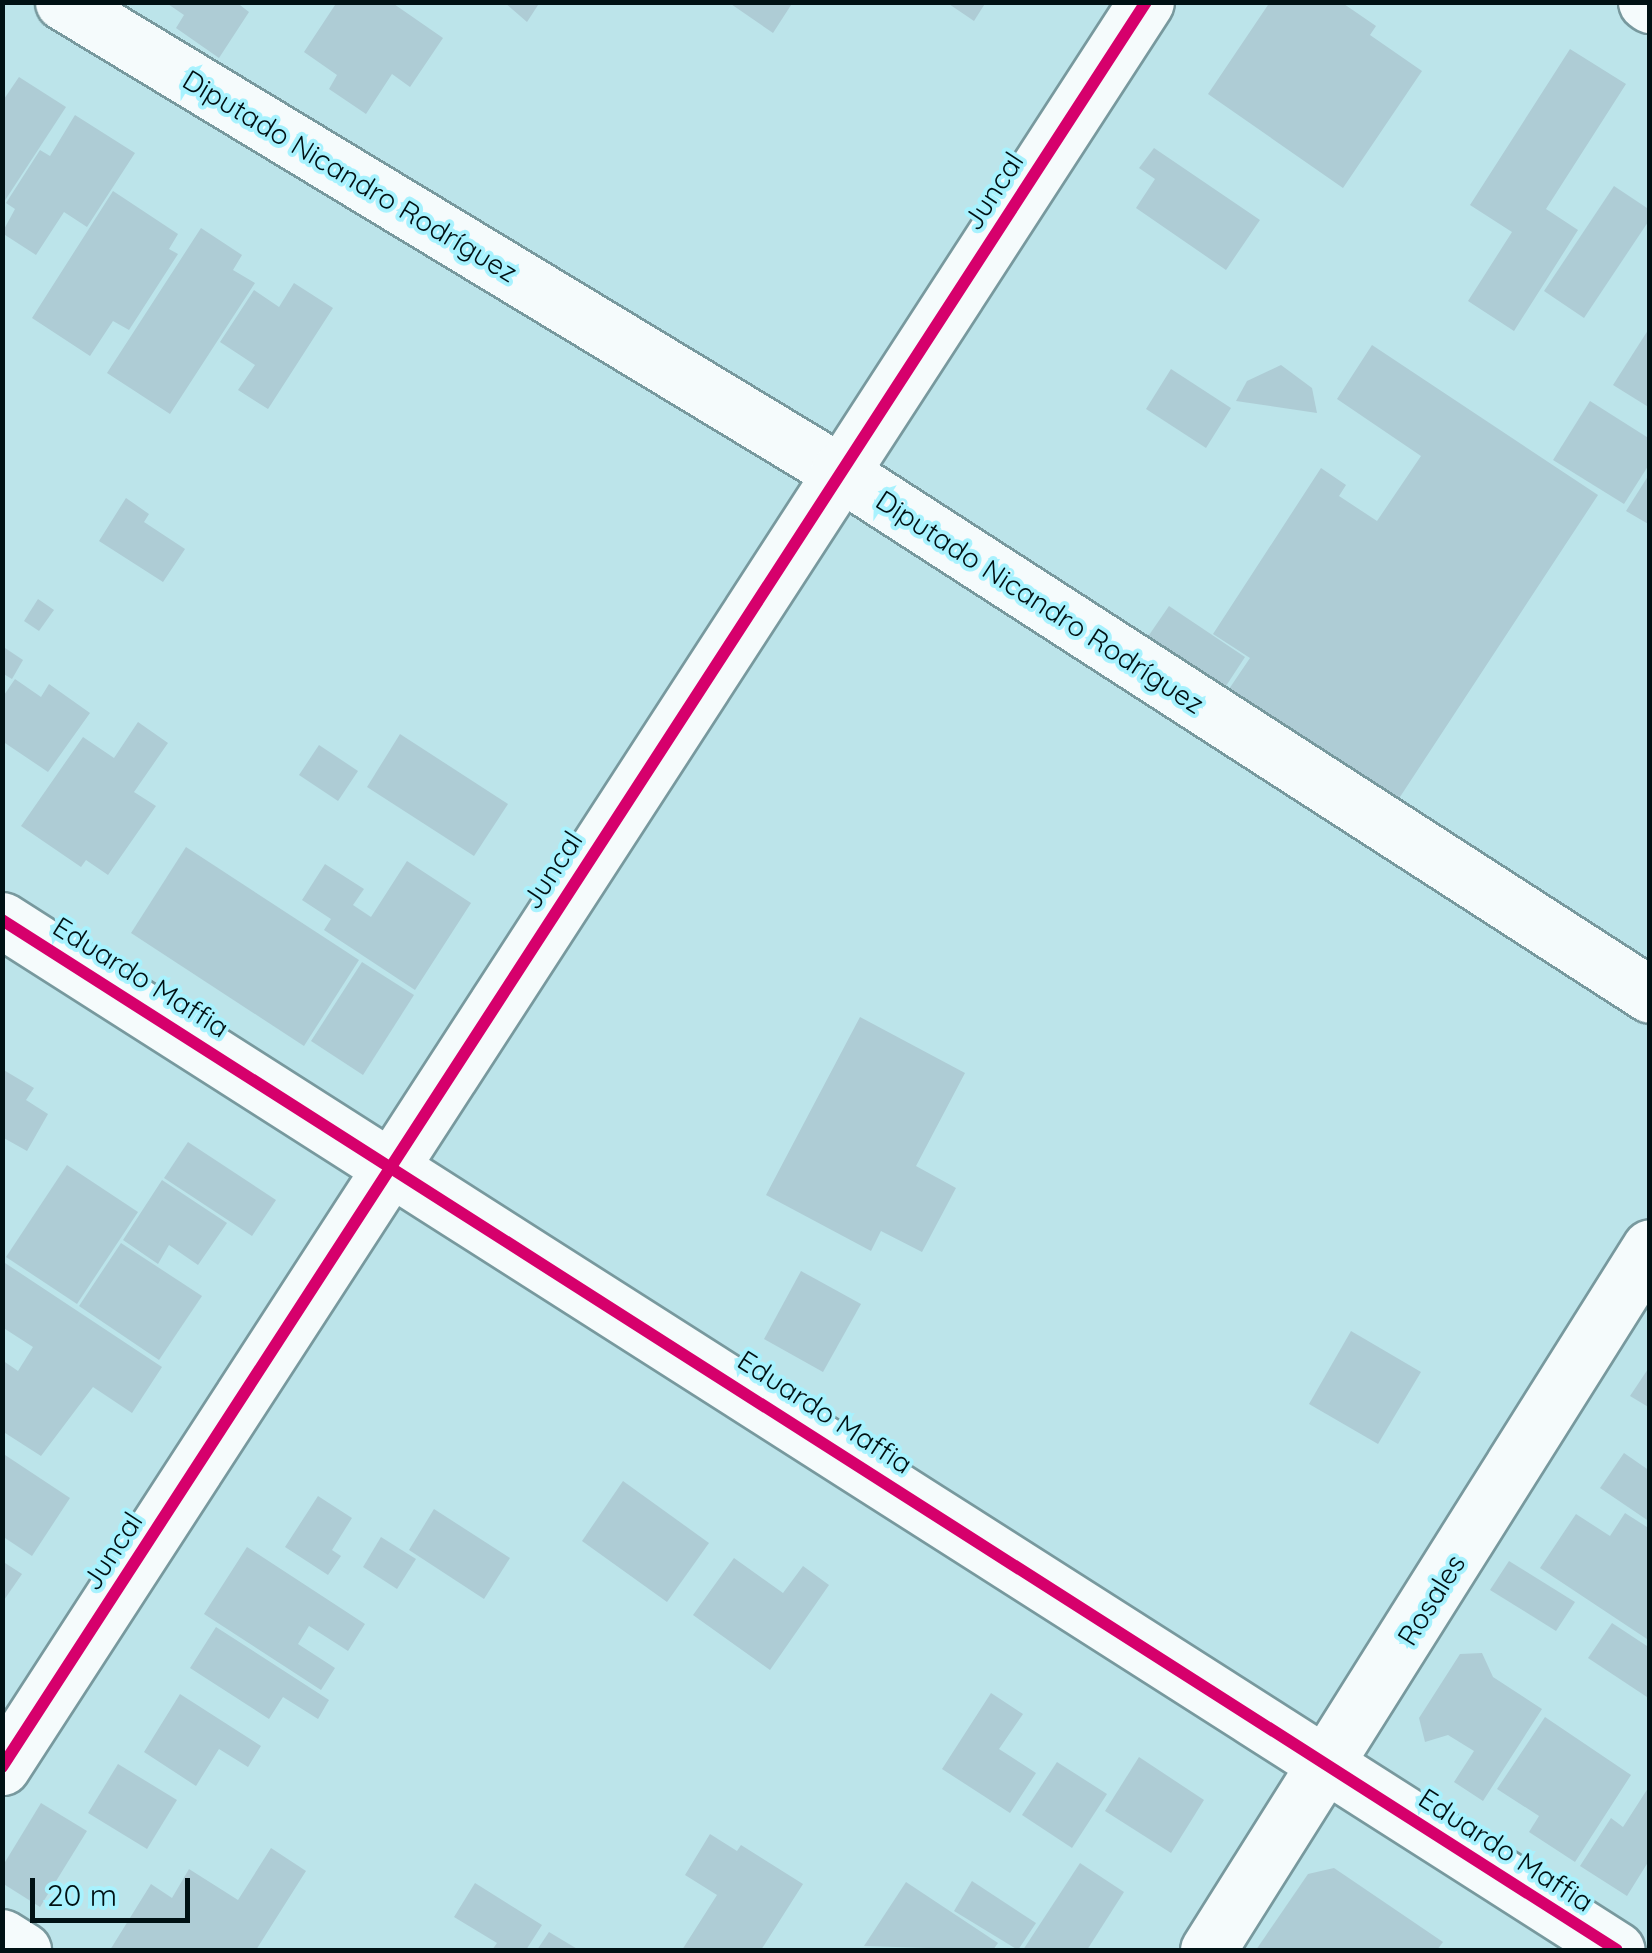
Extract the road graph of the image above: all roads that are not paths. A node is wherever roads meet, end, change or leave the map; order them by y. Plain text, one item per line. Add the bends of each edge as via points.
1 (63, 2) edge
2 (1146, 2) edge
3 (838, 472) junction
4 (2, 920) edge
5 (1650, 995) edge
6 (392, 1163) junction
7 (1650, 1248) edge
8 (1328, 1766) junction
9 (2, 1767) edge
10 (2, 1937) edge
11 (23, 1950) edge
12 (1208, 1950) edge
13 (1617, 1950) edge

1 - 3 street, Diputado Nicandro Rodríguez
2 - 3 street, Juncal
3 - 5 street, Diputado Nicandro Rodríguez
3 - 6 street, Juncal
4 - 6 street, Eduardo Maffia
6 - 8 street, Eduardo Maffia
6 - 9 street, Juncal
7 - 8 street, Rosales
8 - 12 street, Rosales
8 - 13 street, Eduardo Maffia
10 - 11 street

